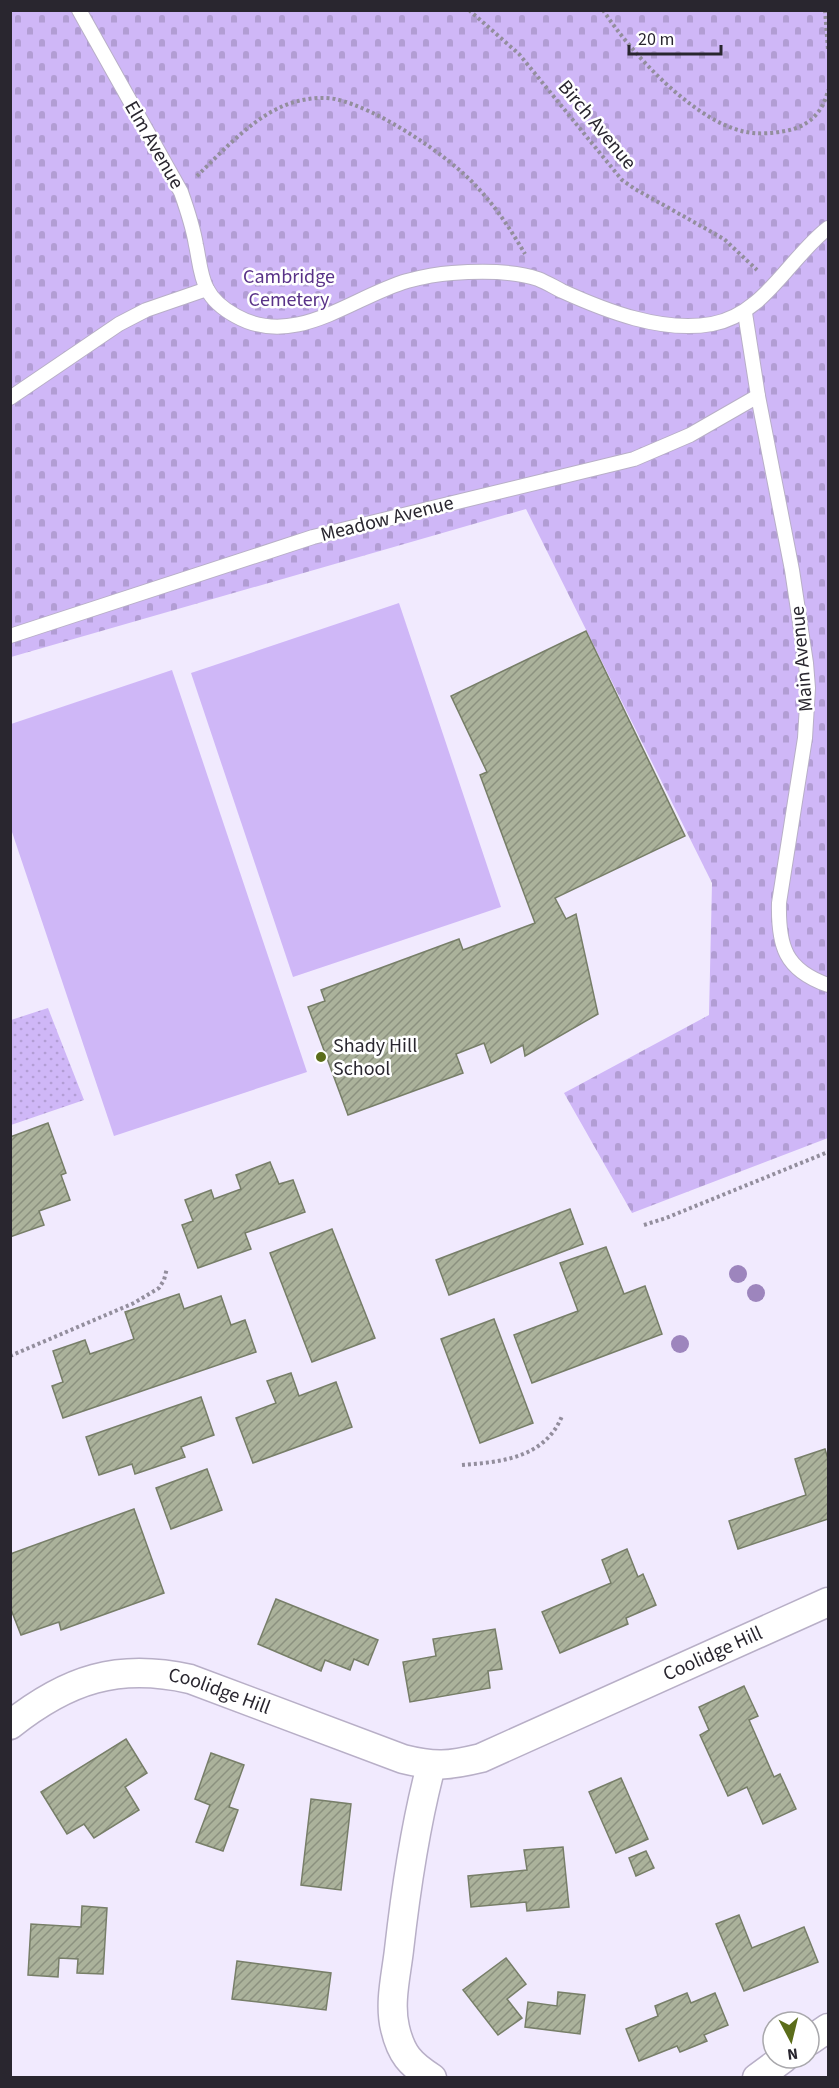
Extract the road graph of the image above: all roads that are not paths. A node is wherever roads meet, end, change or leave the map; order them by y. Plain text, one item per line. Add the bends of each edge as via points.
1 (80, 10) edge
2 (828, 228) edge
3 (207, 289) junction
4 (745, 313) junction
5 (758, 396) junction
6 (10, 398) edge
7 (10, 636) edge
8 (828, 985) edge
9 (828, 1602) edge
10 (10, 1725) edge
11 (431, 1766) junction
12 (432, 2078) edge

1 - 3 lane, Elm Avenue via 181,192
2 - 4 lane
3 - 4 lane via 220,306 237,317 272,328 314,321 397,285 452,273 505,273 537,278 592,303 667,324 710,325
3 - 6 lane via 146,310 119,324
4 - 5 lane, Main Avenue
5 - 7 lane, Meadow Avenue via 690,435 634,459 313,537
5 - 8 lane, Main Avenue via 792,570 808,688 805,738 778,927 794,966 811,979
9 - 11 street, Coolidge Hill via 481,1758
10 - 11 street, Coolidge Hill via 74,1685 103,1676 162,1673 190,1679 380,1751
11 - 12 street via 406,1887 392,2005 403,2050 413,2065

